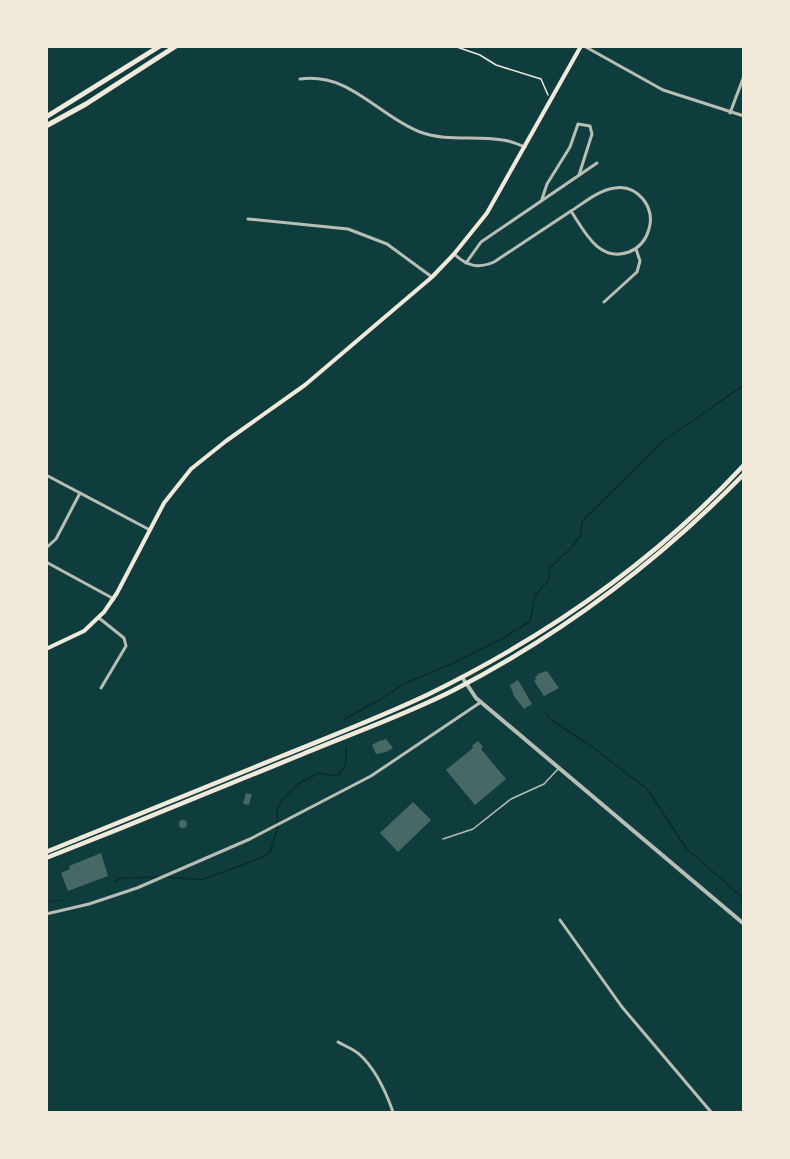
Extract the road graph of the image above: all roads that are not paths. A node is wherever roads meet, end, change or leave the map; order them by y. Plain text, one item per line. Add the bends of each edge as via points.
1 (160, 46) edge
2 (176, 46) edge
3 (582, 46) edge
4 (744, 76) edge
5 (300, 79) dead end
6 (730, 113) junction
7 (744, 116) edge
8 (46, 117) edge
9 (46, 126) edge
10 (525, 147) junction
11 (597, 163) dead end
12 (579, 176) junction
13 (542, 201) junction
14 (571, 211) junction
15 (248, 219) dead end
16 (636, 249) junction
17 (454, 254) junction
18 (466, 263) junction
19 (432, 277) junction
20 (604, 302) dead end
21 (744, 465) edge
22 (744, 474) edge
23 (46, 475) edge
24 (80, 493) junction
25 (150, 530) junction
26 (46, 548) edge
27 (46, 562) edge
28 (114, 599) junction
29 (99, 618) junction
30 (46, 649) edge
31 (462, 677) junction
32 (466, 684) junction
33 (101, 688) dead end
34 (481, 702) junction
35 (559, 767) junction
36 (442, 839) dead end
37 (46, 852) edge
38 (46, 858) edge
39 (46, 914) edge
40 (560, 920) dead end
41 (744, 924) edge
42 (338, 1042) dead end
43 (393, 1113) edge
44 (711, 1113) edge

1 - 8 highway
2 - 9 highway
3 - 6 street via 663,90
3 - 10 main road
4 - 6 street
5 - 10 street via 316,78 348,87 411,128 429,135 501,140
6 - 7 street
10 - 17 main road via 486,213
11 - 12 street
12 - 13 street
12 - 13 street via 592,134 590,126 578,124
13 - 18 street via 481,242
14 - 16 street via 593,244 604,251 623,254
14 - 16 street via 606,190 623,188 636,192 647,204 651,220 647,235
14 - 18 street via 494,262 479,267
15 - 19 street via 348,229 387,244
16 - 20 street via 640,261 637,272
17 - 18 street
17 - 19 main road
19 - 25 main road via 305,385 201,460 171,493
21 - 31 highway via 685,523 610,584
22 - 32 highway via 628,578 546,637
23 - 24 street
24 - 25 street
24 - 26 street via 56,539
25 - 28 main road
27 - 28 street
28 - 29 main road
29 - 30 main road via 74,637
29 - 33 street via 124,638 126,646
31 - 32 street
31 - 37 highway via 380,716
32 - 34 street
32 - 38 highway via 392,719
34 - 35 street
34 - 39 street via 371,776 250,839 137,888
35 - 36 lane via 544,784 511,799 479,826
35 - 41 street
40 - 44 street via 622,1007
42 - 43 street via 360,1055 370,1067

